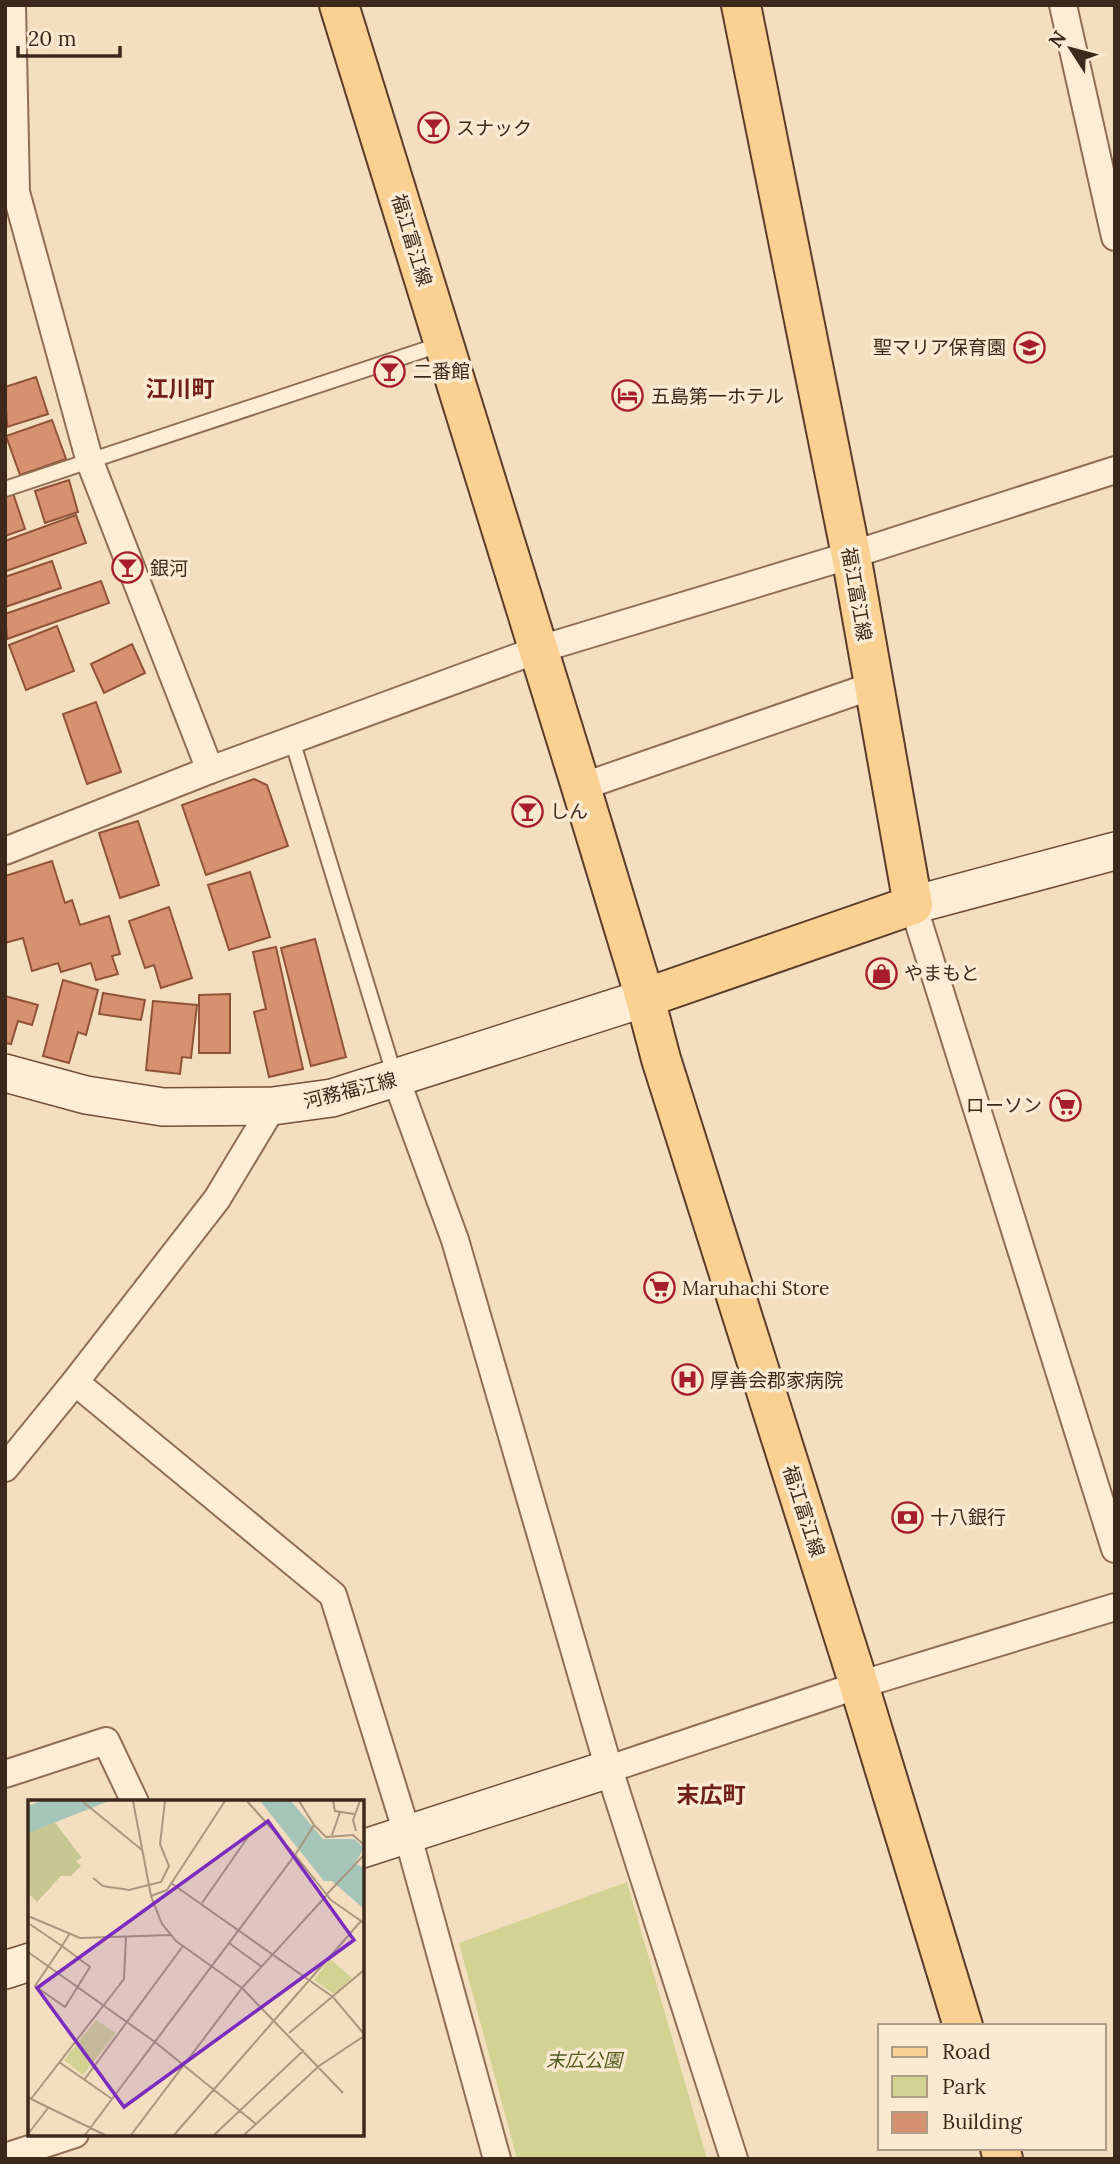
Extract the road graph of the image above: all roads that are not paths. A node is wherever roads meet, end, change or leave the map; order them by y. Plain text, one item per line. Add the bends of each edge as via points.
1 (12, 5) edge
2 (339, 5) edge
3 (741, 5) edge
4 (1063, 5) edge
5 (1115, 237) edge
6 (444, 344) junction
7 (90, 462) junction
8 (1115, 470) edge
9 (5, 489) edge
10 (851, 555) junction
11 (537, 650) junction
12 (872, 686) junction
13 (292, 740) junction
14 (210, 770) junction
15 (581, 787) junction
16 (5, 851) edge
17 (1115, 851) edge
18 (913, 905) junction
19 (645, 998) junction
20 (5, 1073) edge
21 (396, 1079) junction
22 (273, 1106) junction
23 (75, 1382) junction
24 (5, 1468) edge
25 (1115, 1549) edge
26 (1115, 1607) edge
27 (859, 1685) junction
28 (610, 1769) junction
29 (5, 1774) edge
30 (134, 1800) edge
31 (407, 1833) junction
32 (364, 1848) edge
33 (28, 1963) edge
34 (5, 1970) edge
35 (962, 2024) edge
36 (69, 2136) edge
37 (5, 2157) edge
38 (497, 2159) edge
39 (734, 2159) edge

1 - 7 street via 16,192
2 - 6 main road, 福江富江線
3 - 10 main road, 福江富江線
4 - 5 street
6 - 7 lane
6 - 11 main road, 福江富江線
7 - 9 lane
7 - 14 street
8 - 10 street
10 - 11 street
10 - 12 main road, 福江富江線
11 - 13 street
11 - 15 main road, 福江富江線
12 - 15 street
12 - 18 main road, 福江富江線
13 - 14 street
13 - 21 lane
14 - 16 street
15 - 19 main road, 福江富江線
17 - 18 main road
18 - 19 main road
18 - 25 street
19 - 21 main road, 河務福江線
19 - 27 main road, 福江富江線
20 - 22 main road, 河務福江線 via 86,1095 163,1107
21 - 22 main road, 河務福江線 via 332,1098
21 - 28 street via 455,1240
22 - 23 street via 217,1199
23 - 24 street
23 - 31 street via 334,1595
26 - 27 street
27 - 28 street
27 - 35 main road, 福江富江線
28 - 31 main road
28 - 39 street
29 - 30 street via 106,1741
31 - 32 main road
31 - 38 street
33 - 34 main road
36 - 37 street

